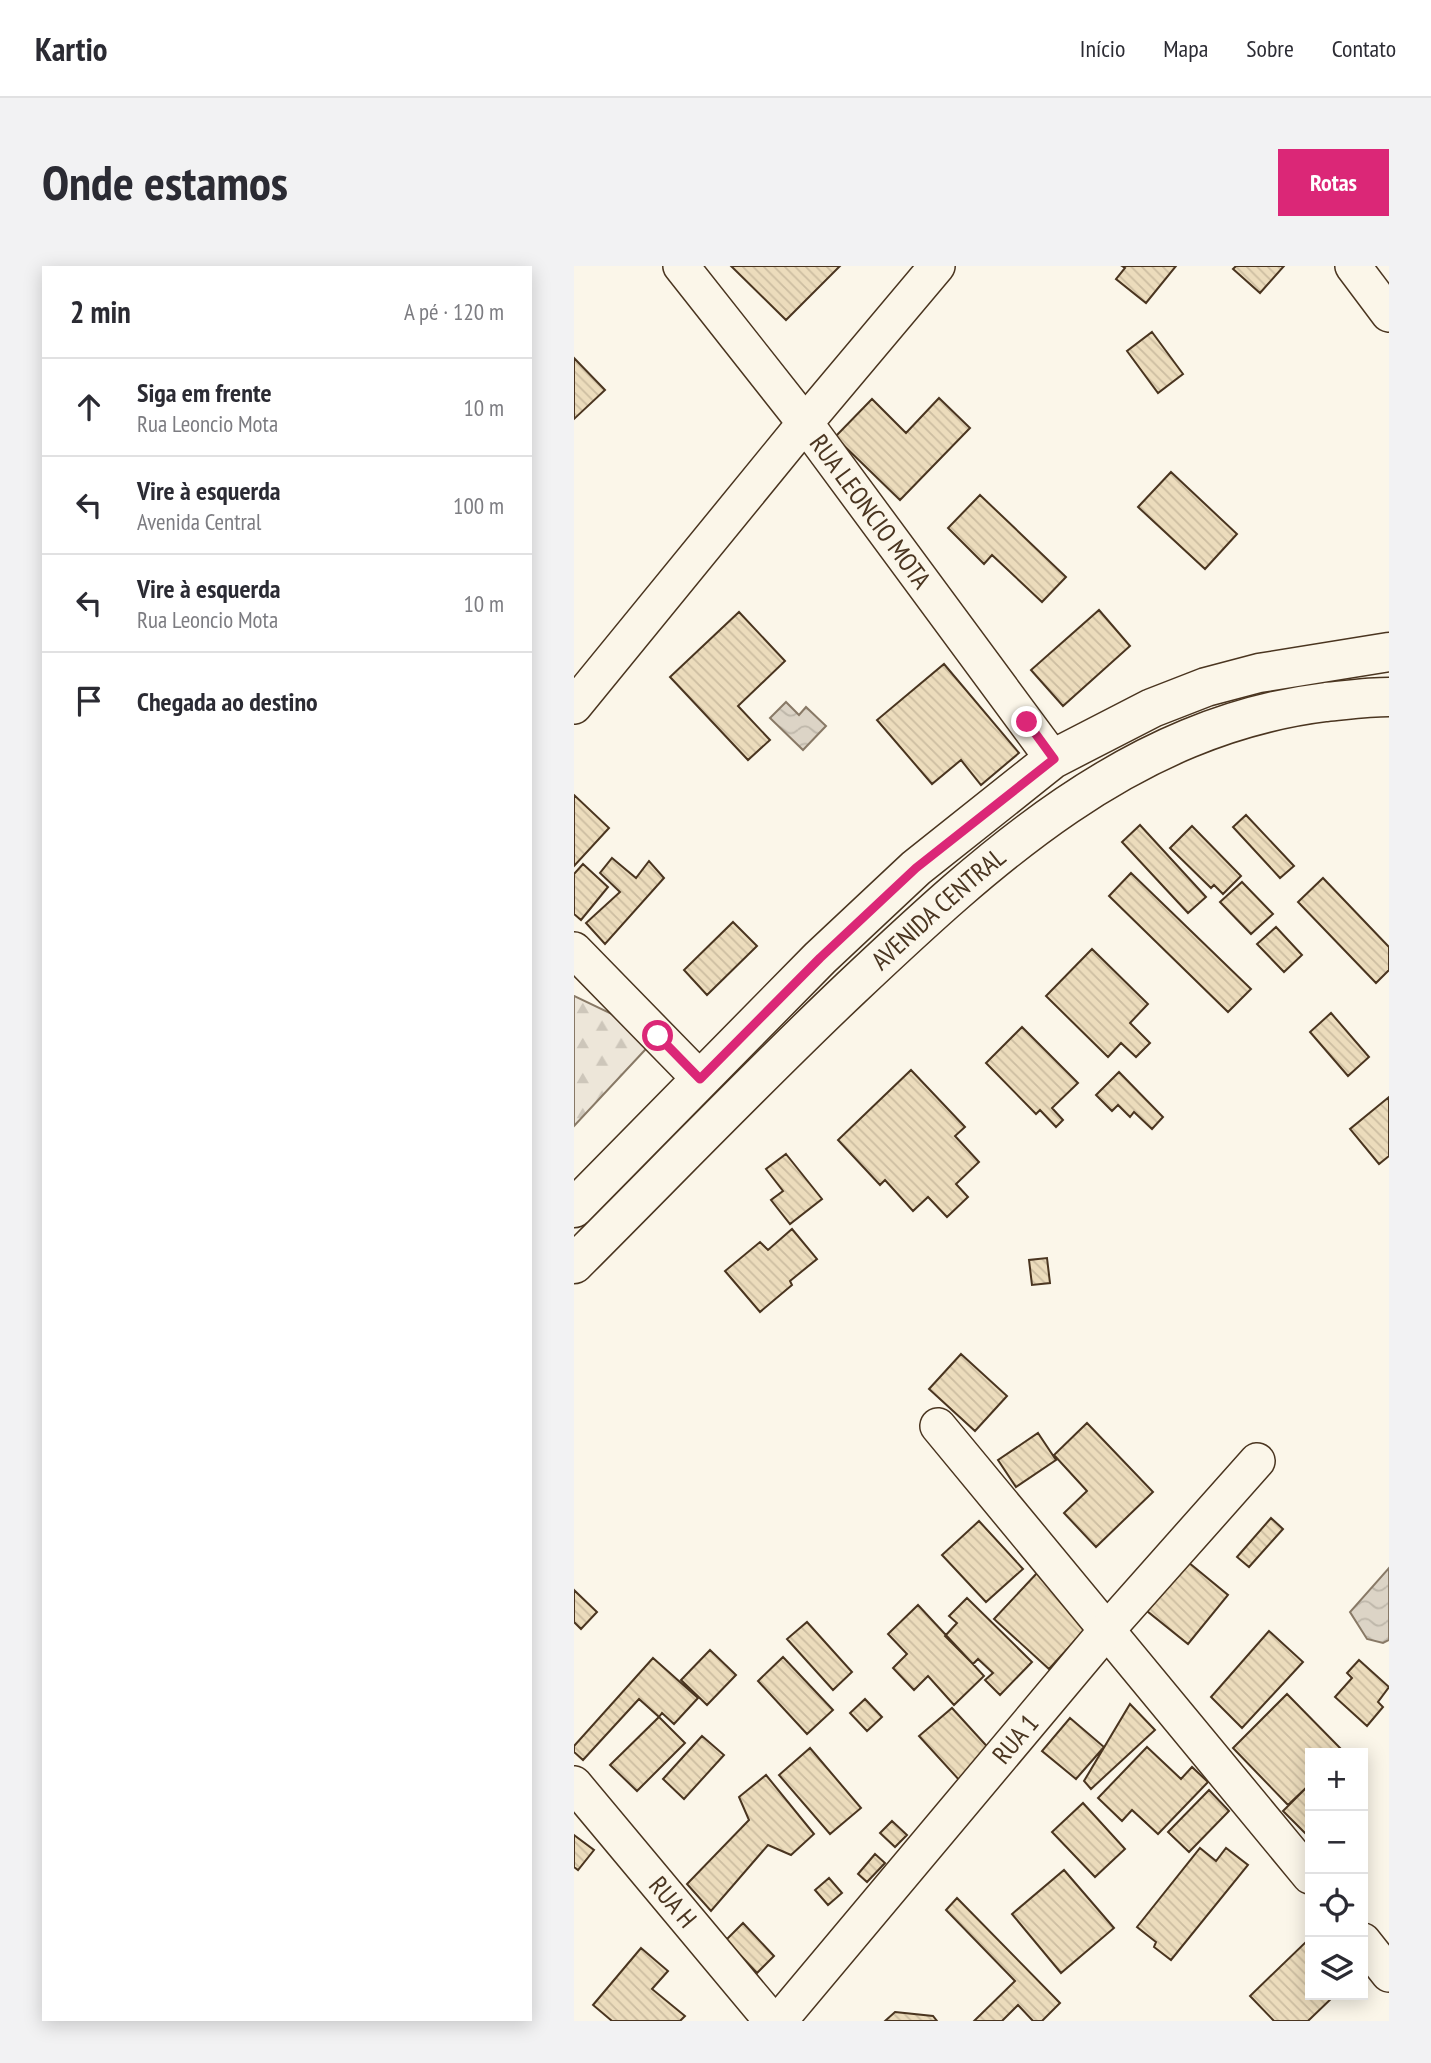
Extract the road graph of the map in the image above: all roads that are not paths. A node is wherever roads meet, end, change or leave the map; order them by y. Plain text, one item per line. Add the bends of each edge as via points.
1 (681, 266) edge
2 (937, 266) edge
3 (1353, 266) edge
4 (1389, 314) edge
5 (805, 423) junction
6 (1389, 652) edge
7 (1389, 697) edge
8 (574, 706) edge
9 (1054, 759) junction
10 (574, 950) edge
11 (700, 1079) junction
12 (574, 1208) edge
13 (574, 1264) edge
14 (938, 1426) dead end
15 (1257, 1461) dead end
16 (1106, 1631) junction
17 (574, 1784) edge
18 (1308, 1874) edge
19 (1368, 1947) edge
20 (1389, 1974) edge
21 (772, 2021) edge
22 (779, 2021) edge

1 - 5 street, RUA LEONCIO MOTA
2 - 5 street
3 - 4 street
5 - 8 street
5 - 9 street, RUA LEONCIO MOTA
6 - 9 main road, AVENIDA CENTRAL via 1259,673 1206,687 1152,708
7 - 13 main road, AVENIDA CENTRAL via 1300,705 1245,718 1186,738 1099,782 1015,841 939,905
9 - 11 main road, AVENIDA CENTRAL via 916,868
10 - 11 street
11 - 12 main road, AVENIDA CENTRAL
14 - 16 street
15 - 16 street, RUA 1
16 - 18 street
16 - 22 street, RUA 1
17 - 21 street, RUA H
19 - 20 street

